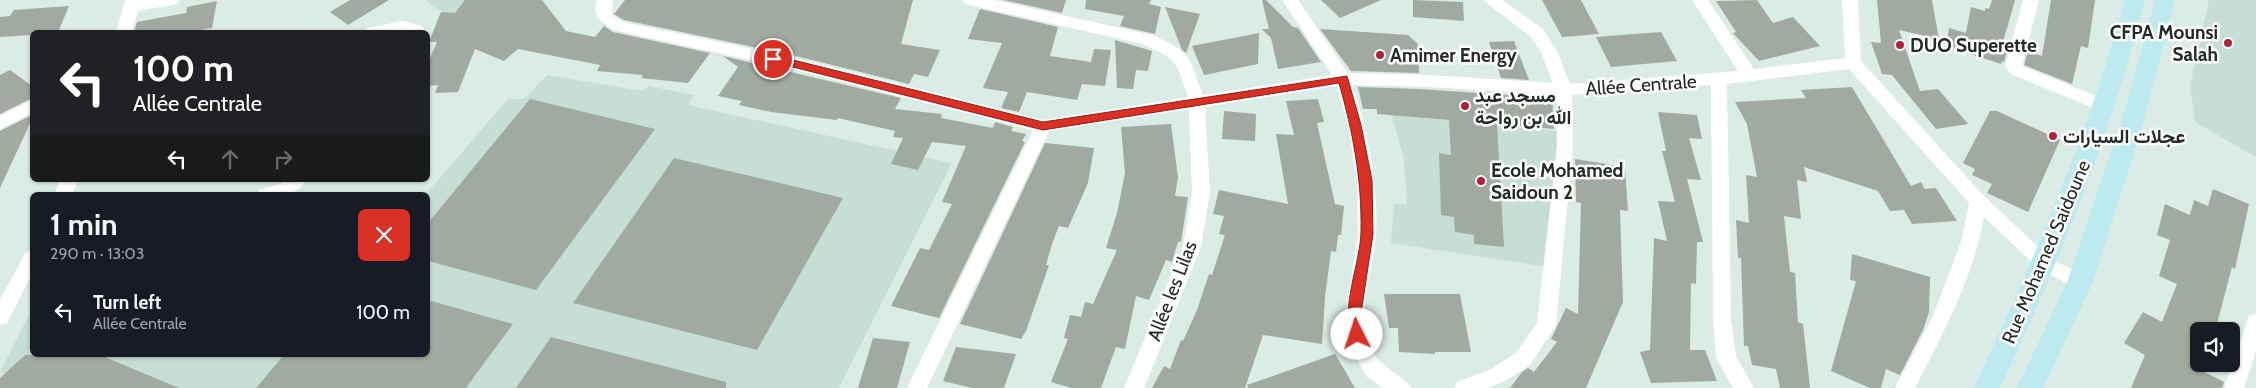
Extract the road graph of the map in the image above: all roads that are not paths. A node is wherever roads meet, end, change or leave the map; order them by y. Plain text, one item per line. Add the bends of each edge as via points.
1 (172, 0) edge
2 (605, 0) edge
3 (970, 0) edge
4 (1290, 0) edge
5 (1491, 0) edge
6 (1700, 0) edge
7 (1850, 0) edge
8 (2031, 0) edge
9 (2135, 0) edge
10 (2165, 0) edge
11 (132, 4) edge
12 (125, 30) edge
13 (1853, 63) junction
14 (1750, 76) junction
15 (1343, 79) junction
16 (1719, 80) junction
17 (1564, 90) junction
18 (1197, 101) junction
19 (2105, 106) junction
20 (30, 107) edge
21 (0, 123) edge
22 (1043, 126) junction
23 (294, 182) edge
24 (274, 192) edge
25 (1978, 202) junction
26 (30, 261) edge
27 (2045, 264) junction
28 (2080, 282) junction
29 (0, 317) edge
30 (2256, 322) edge
31 (917, 388) edge
32 (1134, 388) edge
33 (1401, 388) edge
34 (1464, 388) edge
35 (1744, 388) edge
36 (1905, 388) edge
37 (1987, 388) edge
38 (2030, 388) edge
39 (2234, 388) edge

1 - 11 street
2 - 22 street via 605,18 619,26 792,63
3 - 18 street, Allée les Lilas via 1146,39 1167,48 1183,60
4 - 15 street
5 - 17 street via 1537,33 1550,51
6 - 14 street
7 - 13 street
8 - 19 street via 2013,66
9 - 19 main road, Rue Mohamed Saidoune
10 - 28 main road, Rue Mohamed Saidoune via 2134,117
11 - 12 street
13 - 14 street, Allée Centrale
13 - 25 street
14 - 16 street, Allée Centrale
15 - 17 street, Allée Centrale
15 - 18 street, Allée Centrale
15 - 33 street via 1366,180 1367,234 1354,320 1360,347 1373,370
16 - 17 street, Allée Centrale
16 - 35 street via 1722,319 1726,358
17 - 34 street via 1565,146 1546,325 1523,359 1498,375
18 - 22 street, Allée Centrale
18 - 32 street, Allée les Lilas via 1201,192 1192,247
19 - 27 main road, Rue Mohamed Saidoune
20 - 21 street
22 - 31 street
23 - 24 street
25 - 27 street
25 - 36 street via 1971,239 1942,318
26 - 29 street
27 - 28 street
27 - 37 main road, Rue Mohamed Saidoune
28 - 38 main road, Rue Mohamed Saidoune
30 - 39 street

